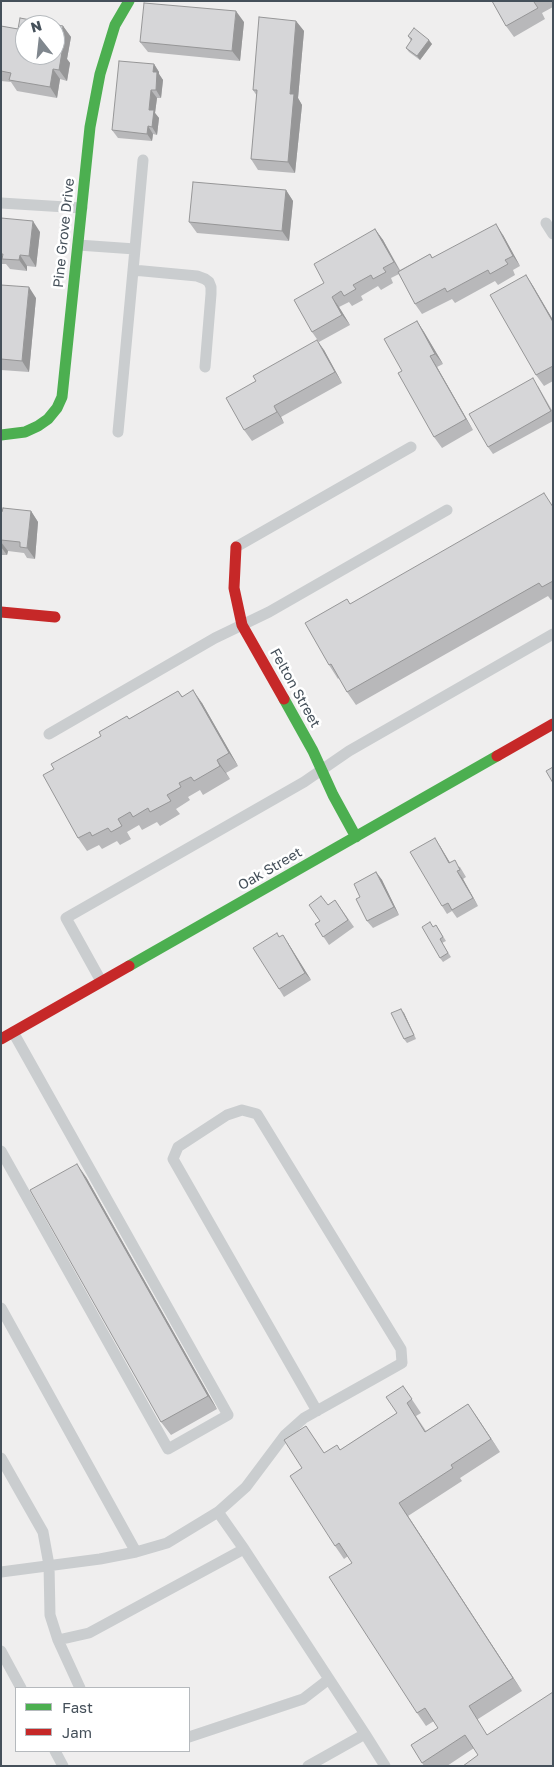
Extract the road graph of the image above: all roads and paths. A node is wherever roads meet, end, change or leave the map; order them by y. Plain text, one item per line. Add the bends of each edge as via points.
1 (129, 1) edge
2 (144, 160) dead end
3 (1, 203) edge
4 (82, 208) junction
5 (546, 223) dead end
6 (553, 234) edge
7 (78, 246) junction
8 (135, 249) junction
9 (134, 270) junction
10 (205, 367) dead end
11 (118, 432) dead end
12 (1, 435) edge
13 (411, 448) dead end
14 (447, 510) dead end
15 (236, 547) joint
16 (1, 612) edge
17 (55, 617) dead end
18 (242, 625) junction
19 (553, 634) edge
20 (553, 724) edge
21 (49, 734) dead end
22 (322, 770) junction
23 (356, 837) junction
24 (101, 982) junction
25 (13, 1032) junction
26 (1, 1038) edge
27 (1, 1151) edge
28 (1, 1308) edge
29 (317, 1411) junction
30 (1, 1458) edge
31 (218, 1512) junction
32 (244, 1549) junction
33 (136, 1552) junction
34 (49, 1565) junction
35 (1, 1572) edge
36 (58, 1640) junction
37 (1, 1651) edge
38 (329, 1679) junction
39 (21, 1687) edge
40 (80, 1687) edge
41 (365, 1734) junction
42 (190, 1737) edge
43 (56, 1752) edge
44 (63, 1766) edge
45 (308, 1766) edge
46 (385, 1766) edge

1 - 4 street, Pine Grove Drive via 115,25 100,74 88,143
2 - 8 lane
3 - 4 lane
4 - 7 street, Pine Grove Drive
5 - 6 lane
7 - 8 lane
7 - 12 street, Pine Grove Drive via 62,397 48,419 38,426 25,432
8 - 9 lane
9 - 10 lane via 197,276 209,282 211,294
9 - 11 lane
13 - 15 lane
14 - 18 lane
15 - 18 street, Felton Street via 234,588
16 - 17 street
18 - 21 lane
18 - 22 street, Felton Street
19 - 22 lane via 349,751
20 - 23 street, Oak Street
22 - 23 street, Felton Street
22 - 24 lane via 66,918
23 - 24 street, Oak Street
24 - 25 street, Oak Street
25 - 26 street, Oak Street
25 - 27 lane via 228,1415 168,1449
28 - 33 lane
29 - 29 lane via 402,1363 401,1349 257,1114 242,1110 227,1115 178,1146 173,1159
29 - 31 lane via 285,1435 246,1487
30 - 34 lane via 43,1532
31 - 32 lane
31 - 33 lane via 166,1543
32 - 36 lane via 89,1633
32 - 38 lane
33 - 34 lane
34 - 35 lane
34 - 36 lane via 50,1615
36 - 40 lane
37 - 39 lane
38 - 41 lane
38 - 42 lane via 303,1699
41 - 45 lane
41 - 46 lane
43 - 44 lane

